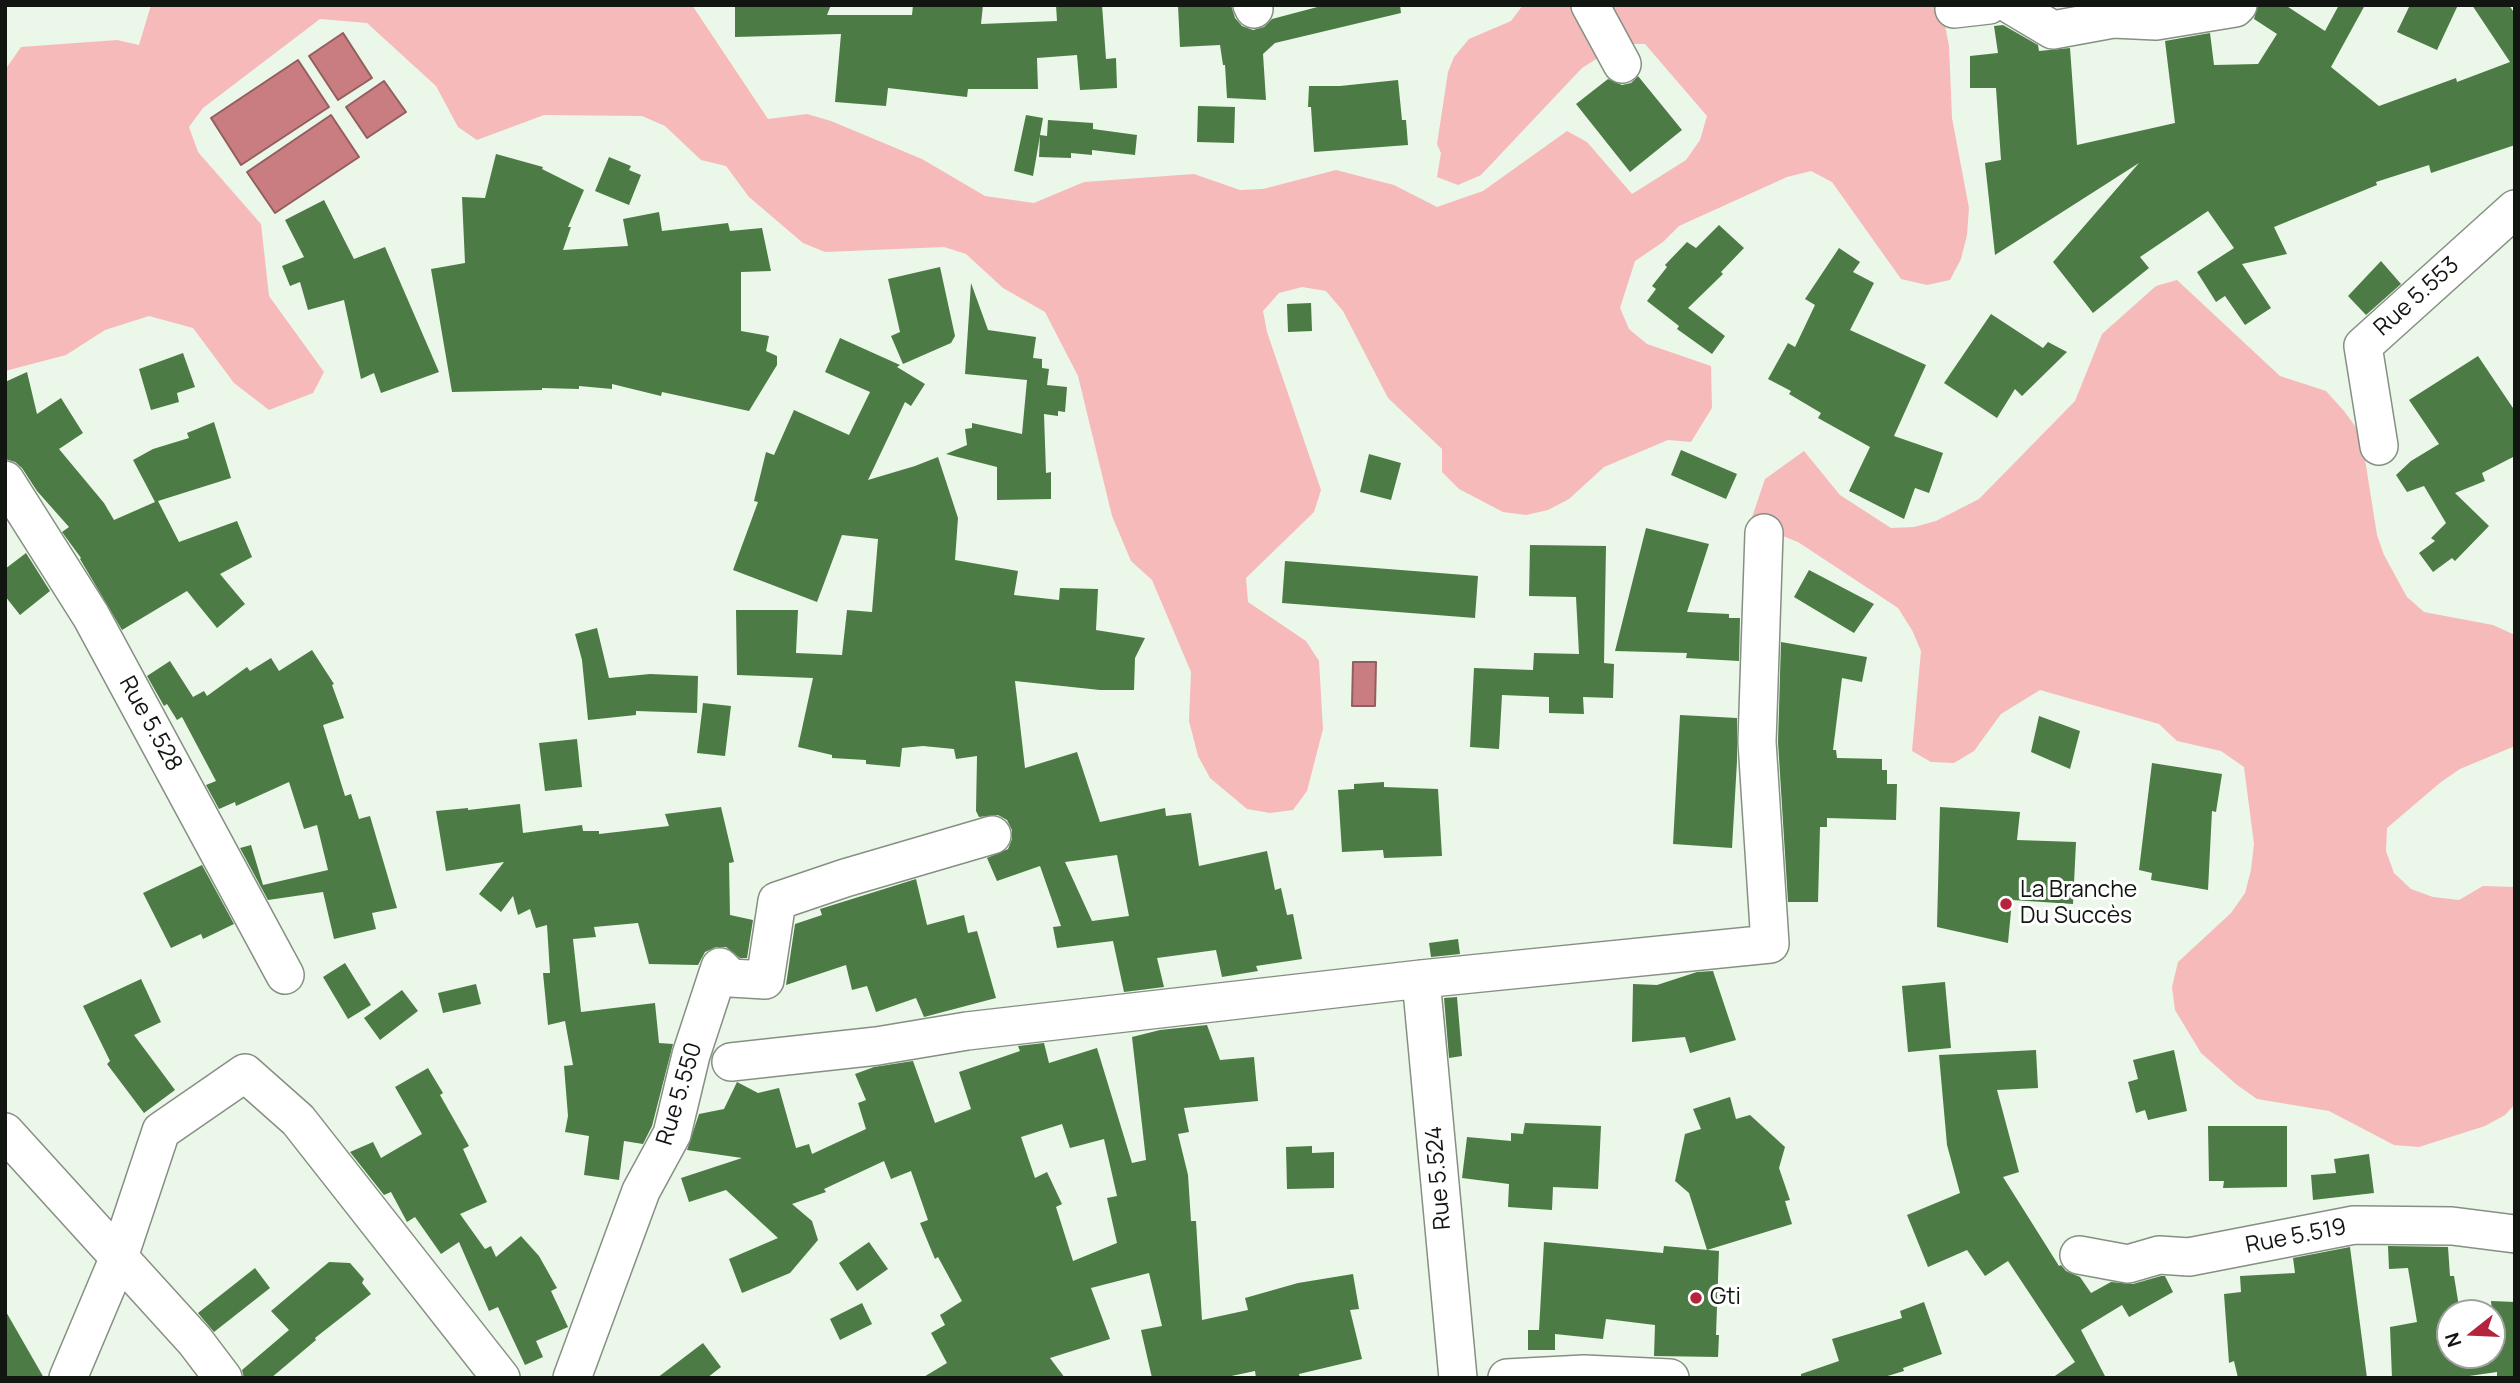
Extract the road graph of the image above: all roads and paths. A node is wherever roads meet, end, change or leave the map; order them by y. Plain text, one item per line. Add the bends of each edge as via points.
1 (1590, 5) edge
2 (2011, 5) edge
3 (2238, 5) edge
4 (1622, 64) dead end
5 (2515, 209) edge
6 (2379, 446) dead end
7 (5, 480) edge
8 (1764, 533) dead end
9 (992, 835) dead end
10 (285, 975) dead end
11 (1421, 979) junction
12 (731, 1062) dead end
13 (5, 1132) edge
14 (2515, 1234) edge
15 (2079, 1255) dead end
16 (119, 1258) junction
17 (68, 1378) edge
18 (223, 1378) edge
19 (500, 1378) edge
20 (572, 1378) edge
21 (1458, 1378) edge
22 (1507, 1378) edge
23 (1670, 1378) edge

1 - 4 street
2 - 3 street via 2053,30 2113,19 2156,21
5 - 6 street, Rue 5.553 via 2363,346
7 - 10 street, Rue 5.528 via 91,616
8 - 11 street via 1757,742 1770,944
9 - 20 street, Rue 5.550 via 777,901 765,979 732,978 720,967 691,1055 673,1134 641,1191
11 - 12 street
11 - 21 street, Rue 5.524
13 - 16 street
14 - 15 street, Rue 5.519 via 2452,1226 2354,1225 2189,1257 2159,1255 2128,1264
16 - 17 street
16 - 18 street
16 - 19 street via 161,1131 245,1073 298,1120
22 - 23 street via 1584,1374

